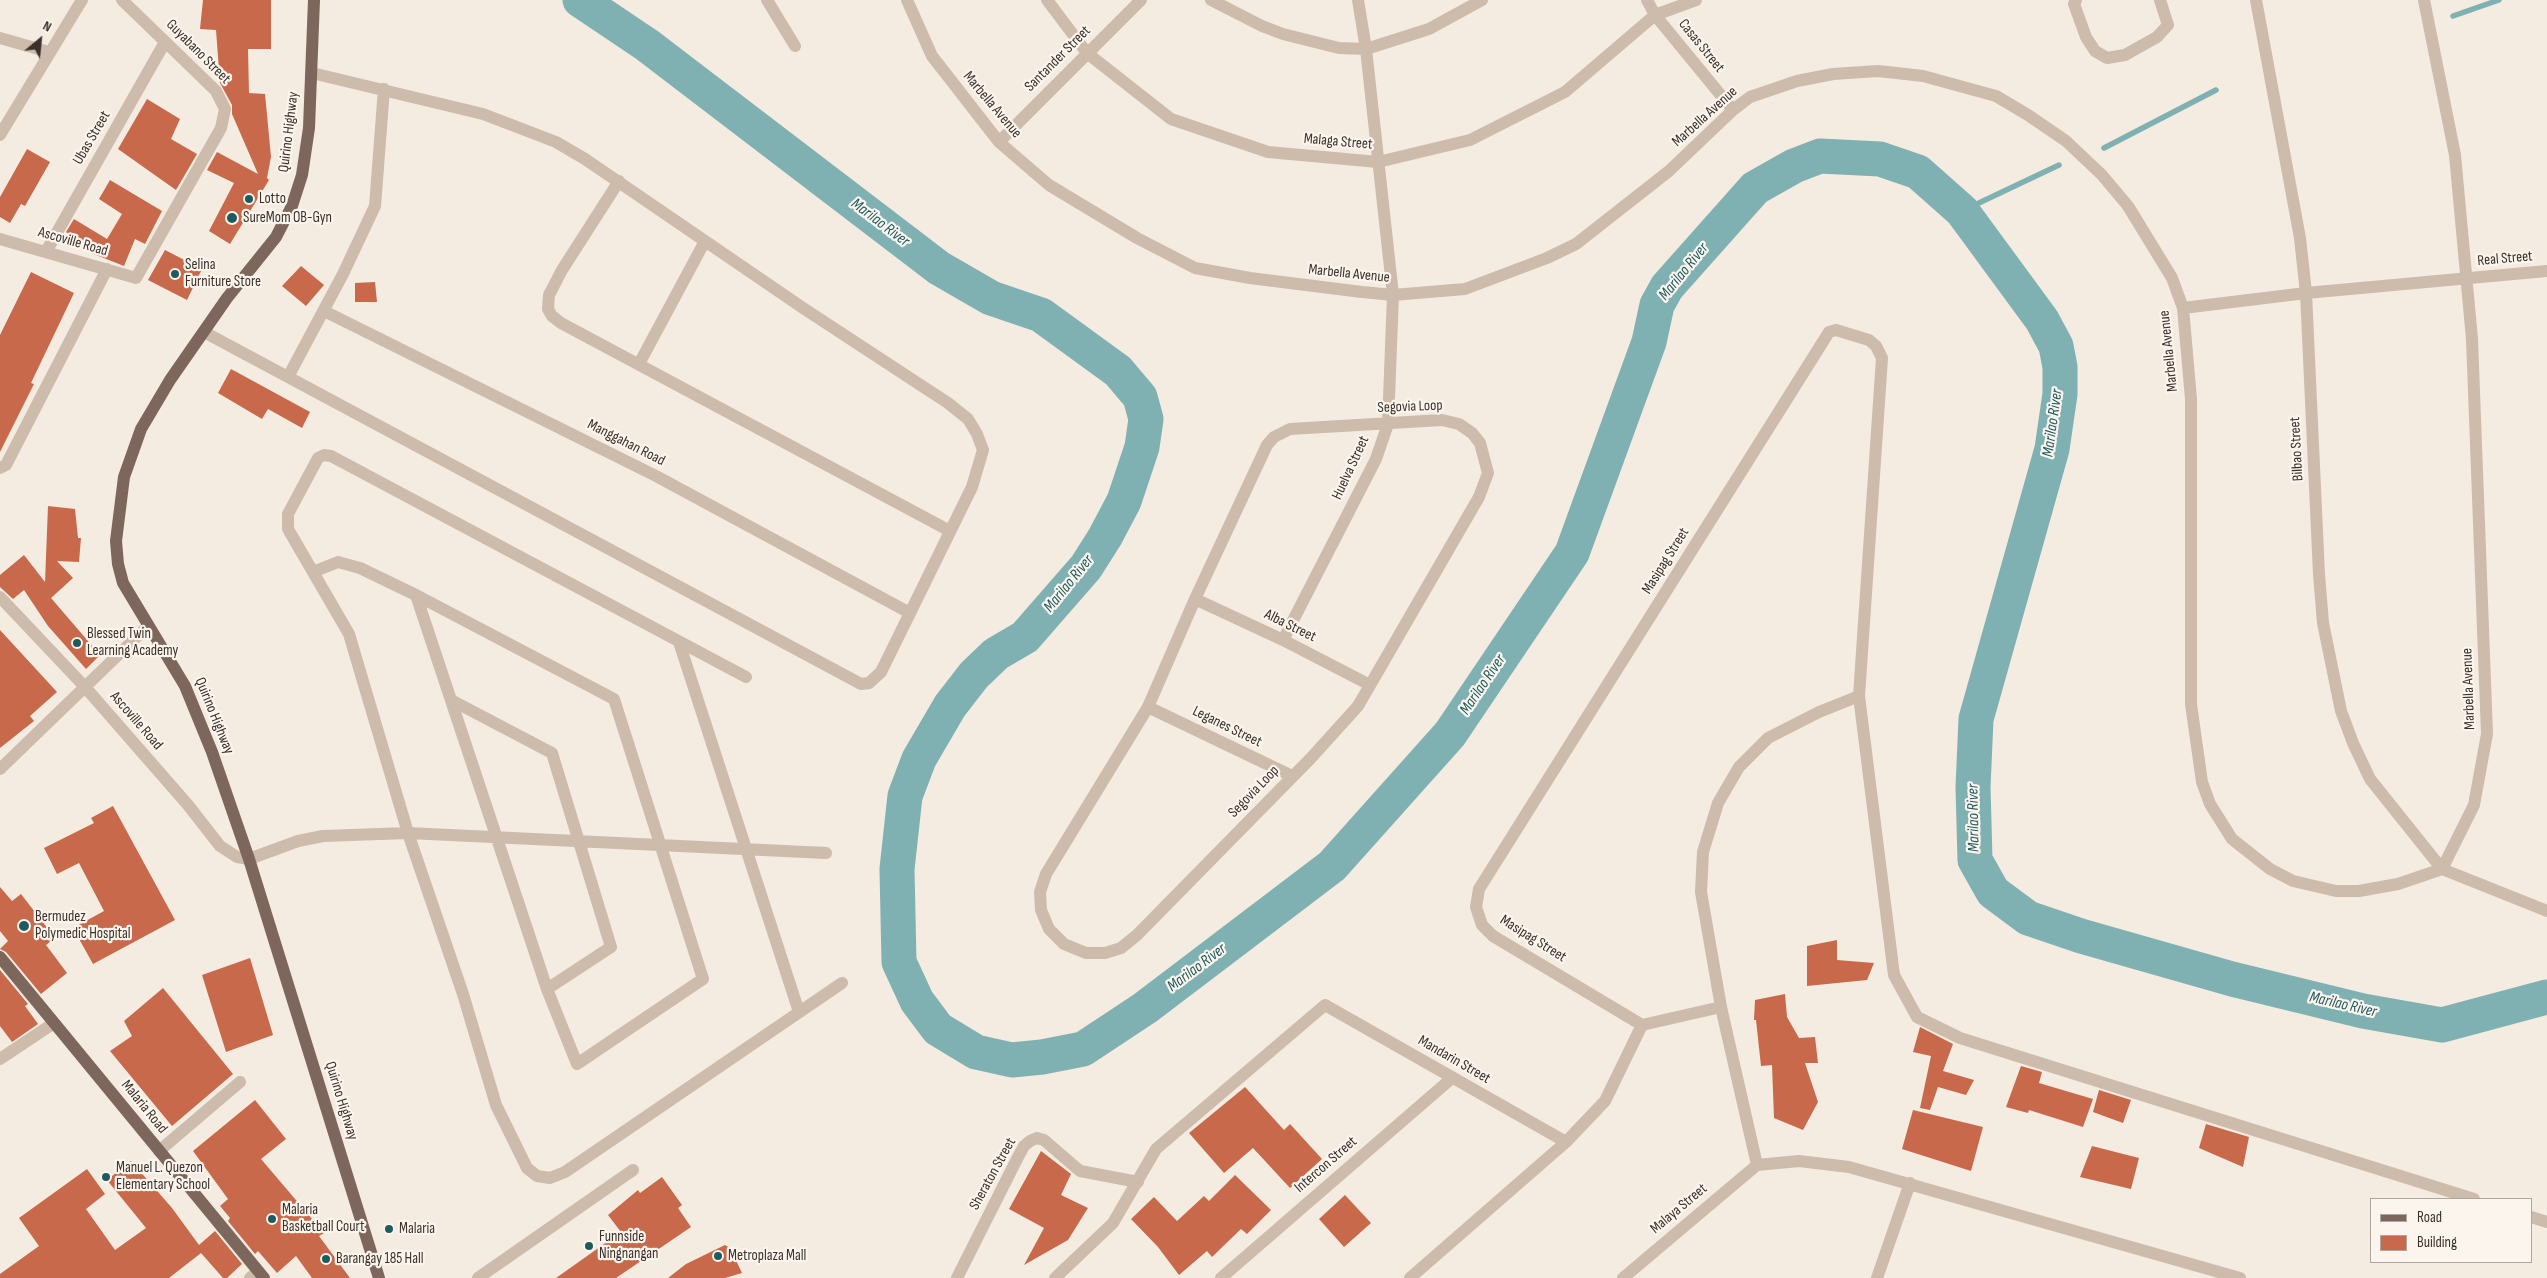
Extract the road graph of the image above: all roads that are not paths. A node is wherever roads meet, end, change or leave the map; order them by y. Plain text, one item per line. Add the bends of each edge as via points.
1 (82, 0) edge
2 (122, 0) edge
3 (314, 0) edge
4 (767, 0) edge
5 (907, 0) edge
6 (1046, 0) edge
7 (1141, 0) edge
8 (1211, 0) edge
9 (1358, 0) edge
10 (1482, 0) edge
11 (1647, 0) edge
12 (1696, 0) edge
13 (2076, 0) edge
14 (2160, 0) edge
15 (2256, 0) edge
16 (2424, 0) edge
17 (1656, 15) junction
18 (0, 38) edge
19 (165, 42) junction
20 (795, 46) dead end
21 (1366, 49) junction
22 (49, 52) junction
23 (1087, 53) junction
24 (312, 73) junction
25 (384, 89) junction
26 (1733, 110) junction
27 (0, 135) edge
28 (999, 142) junction
29 (1378, 162) junction
30 (619, 181) junction
31 (0, 239) edge
32 (705, 241) junction
33 (47, 250) junction
34 (107, 268) junction
35 (2547, 271) edge
36 (136, 278) joint
37 (2466, 279) junction
38 (2306, 293) junction
39 (1393, 295) junction
40 (2183, 308) junction
41 (324, 310) junction
42 (204, 332) junction
43 (639, 364) junction
44 (288, 378) junction
45 (1388, 424) junction
46 (0, 468) edge
47 (950, 531) junction
48 (313, 572) junction
49 (416, 595) junction
50 (0, 597) edge
51 (1195, 599) junction
52 (910, 613) junction
53 (148, 626) junction
54 (1283, 640) junction
55 (679, 642) junction
56 (746, 677) dead end
57 (1370, 685) junction
58 (85, 687) junction
59 (1859, 696) junction
60 (451, 700) junction
61 (1148, 707) junction
62 (2, 763) edge
63 (1292, 776) junction
64 (408, 833) junction
65 (495, 836) junction
66 (578, 839) junction
67 (660, 844) junction
68 (746, 849) junction
69 (826, 853) dead end
70 (249, 858) junction
71 (2442, 869) junction
72 (2547, 911) edge
73 (0, 957) edge
74 (842, 982) dead end
75 (547, 989) junction
76 (1721, 1007) junction
77 (799, 1012) junction
78 (54, 1024) junction
79 (1642, 1025) junction
80 (0, 1059) edge
81 (1452, 1078) junction
82 (240, 1082) dead end
83 (1566, 1142) junction
84 (159, 1151) junction
85 (1757, 1165) junction
86 (633, 1170) dead end
87 (1138, 1182) junction
88 (1910, 1183) junction
89 (2471, 1198) edge
90 (2532, 1217) edge
91 (2547, 1222) edge
92 (257, 1276) edge
93 (379, 1278) edge
94 (478, 1278) edge
95 (957, 1278) edge
96 (1055, 1278) edge
97 (1221, 1278) edge
98 (1410, 1278) edge
99 (1623, 1278) edge
100 (1877, 1278) edge
101 (2240, 1278) edge

1 - 22 street
2 - 19 street, Guyabano Street
3 - 24 main road, Quirino Highway
4 - 20 street
5 - 28 street, Marbella Avenue via 932,56
6 - 23 street, Malaga Street
7 - 23 street, Santander Street
8 - 21 street via 1283,34 1339,48
9 - 21 street, Huelva Street
10 - 21 street via 1429,29
11 - 17 street, Casas Street
12 - 17 street, Malaga Street
13 - 14 street via 2074,4 2086,37 2094,51 2107,58 2125,55 2157,37 2168,24
15 - 38 street, Bilbao Street via 2300,238
16 - 37 street, Marbella Avenue via 2455,155
17 - 26 street, Casas Street
17 - 29 street, Malaga Street via 1565,92 1470,140
18 - 22 street
19 - 33 street, Ubas Street
19 - 36 street, Guyabano Street via 216,91 225,109 221,128
21 - 29 street, Huelva Street
22 - 27 street
23 - 28 street, Santander Street
23 - 29 street, Malaga Street via 1171,119 1268,152
24 - 25 street
24 - 42 main road, Quirino Highway via 302,175 292,206 276,237
25 - 30 street via 483,114 520,127 563,146
25 - 41 street via 375,206
26 - 39 street, Marbella Avenue via 1669,171 1576,244 1522,269 1465,289
26 - 40 street, Marbella Avenue via 1750,97 1797,81 1833,74 1878,71 1923,76 1996,96 2066,141 2102,175 2128,206 2172,278
28 - 39 street, Marbella Avenue via 1049,185 1137,238 1195,268
29 - 39 street, Huelva Street
30 - 32 street
30 - 43 street via 562,270 549,295 548,309 561,323
31 - 33 street, Ascoville Road
32 - 43 street
32 - 47 street via 968,419 983,450 972,487
33 - 34 street, Ascoville Road
34 - 36 street, Ascoville Road
34 - 46 street via 6,464
35 - 37 street, Real Street
37 - 38 street, Real Street
37 - 71 street, Marbella Avenue via 2472,339 2487,734 2474,805
38 - 40 street, Real Street
38 - 71 street, Bilbao Street via 2323,622 2339,702 2370,779
39 - 45 street, Huelva Street
40 - 71 street, Marbella Avenue via 2191,399 2191,704 2202,782 2210,804 2232,839 2248,854 2293,881 2336,891 2359,891 2398,884
41 - 44 street
41 - 52 street, Manggahan Road via 656,476
42 - 44 street
42 - 53 main road, Quirino Highway via 170,380 142,428 124,477 116,541 118,564 123,583
43 - 47 street
44 - 52 street via 853,681 869,683 881,672
45 - 51 street, Segovia Loop via 1290,429 1274,437 1267,445
45 - 54 street, Huelva Street via 1376,459
45 - 57 street, Segovia Loop via 1442,420 1459,424 1480,443 1488,473 1479,497
47 - 52 street
48 - 49 street via 329,564 349,564
48 - 55 street via 286,521 318,458 324,455 340,460
48 - 64 street via 349,634
49 - 60 street
49 - 67 street via 614,699
50 - 58 street, Ascoville Road
51 - 54 street, Alba Street
51 - 61 street, Segovia Loop
53 - 58 street
53 - 70 main road, Quirino Highway via 185,686
54 - 57 street, Alba Street
55 - 56 street
55 - 68 street
57 - 63 street, Segovia Loop via 1338,730
58 - 62 street
58 - 70 street, Ascoville Road via 220,846 237,857
59 - 76 street via 1768,738 1739,767 1718,803 1703,852 1701,892
59 - 79 street, Masipag Street via 1882,358 1869,340 1836,330 1829,332 1479,889 1476,907 1482,925 1493,936
59 - 89 street, Masipag Street via 1894,975 1917,1018 1960,1038
60 - 65 street
60 - 66 street via 552,753
61 - 63 street, Leganes Street
61 - 63 street, Segovia Loop via 1046,874 1040,892 1041,910 1049,929 1064,944 1086,953 1104,953 1121,948
64 - 65 street
64 - 70 street via 323,836
64 - 77 street via 464,994 496,1105 518,1154 537,1176 550,1178 565,1172
65 - 66 street
65 - 75 street
66 - 67 street
66 - 75 street via 611,947
67 - 68 street
67 - 75 street via 702,979 577,1064
68 - 69 street
68 - 77 street
70 - 93 main road, Quirino Highway
71 - 72 street
73 - 78 main road, Malaria Road
74 - 77 street
76 - 79 street
76 - 85 street
78 - 80 street
78 - 84 main road, Malaria Road
79 - 83 street via 1605,1100
81 - 83 street, Mandarin Street
81 - 87 street, Mandarin Street via 1325,1005 1156,1150
81 - 97 street, Intercon Street
82 - 84 street
83 - 98 street
84 - 92 main road, Malaria Road
85 - 88 street via 1799,1160 1849,1167
85 - 99 street, Malaya Street
86 - 94 street
87 - 95 street, Sheraton Street via 1080,1171 1044,1140 1030,1141 1017,1159
87 - 96 street via 1113,1223
88 - 100 street
88 - 101 street
90 - 91 street

